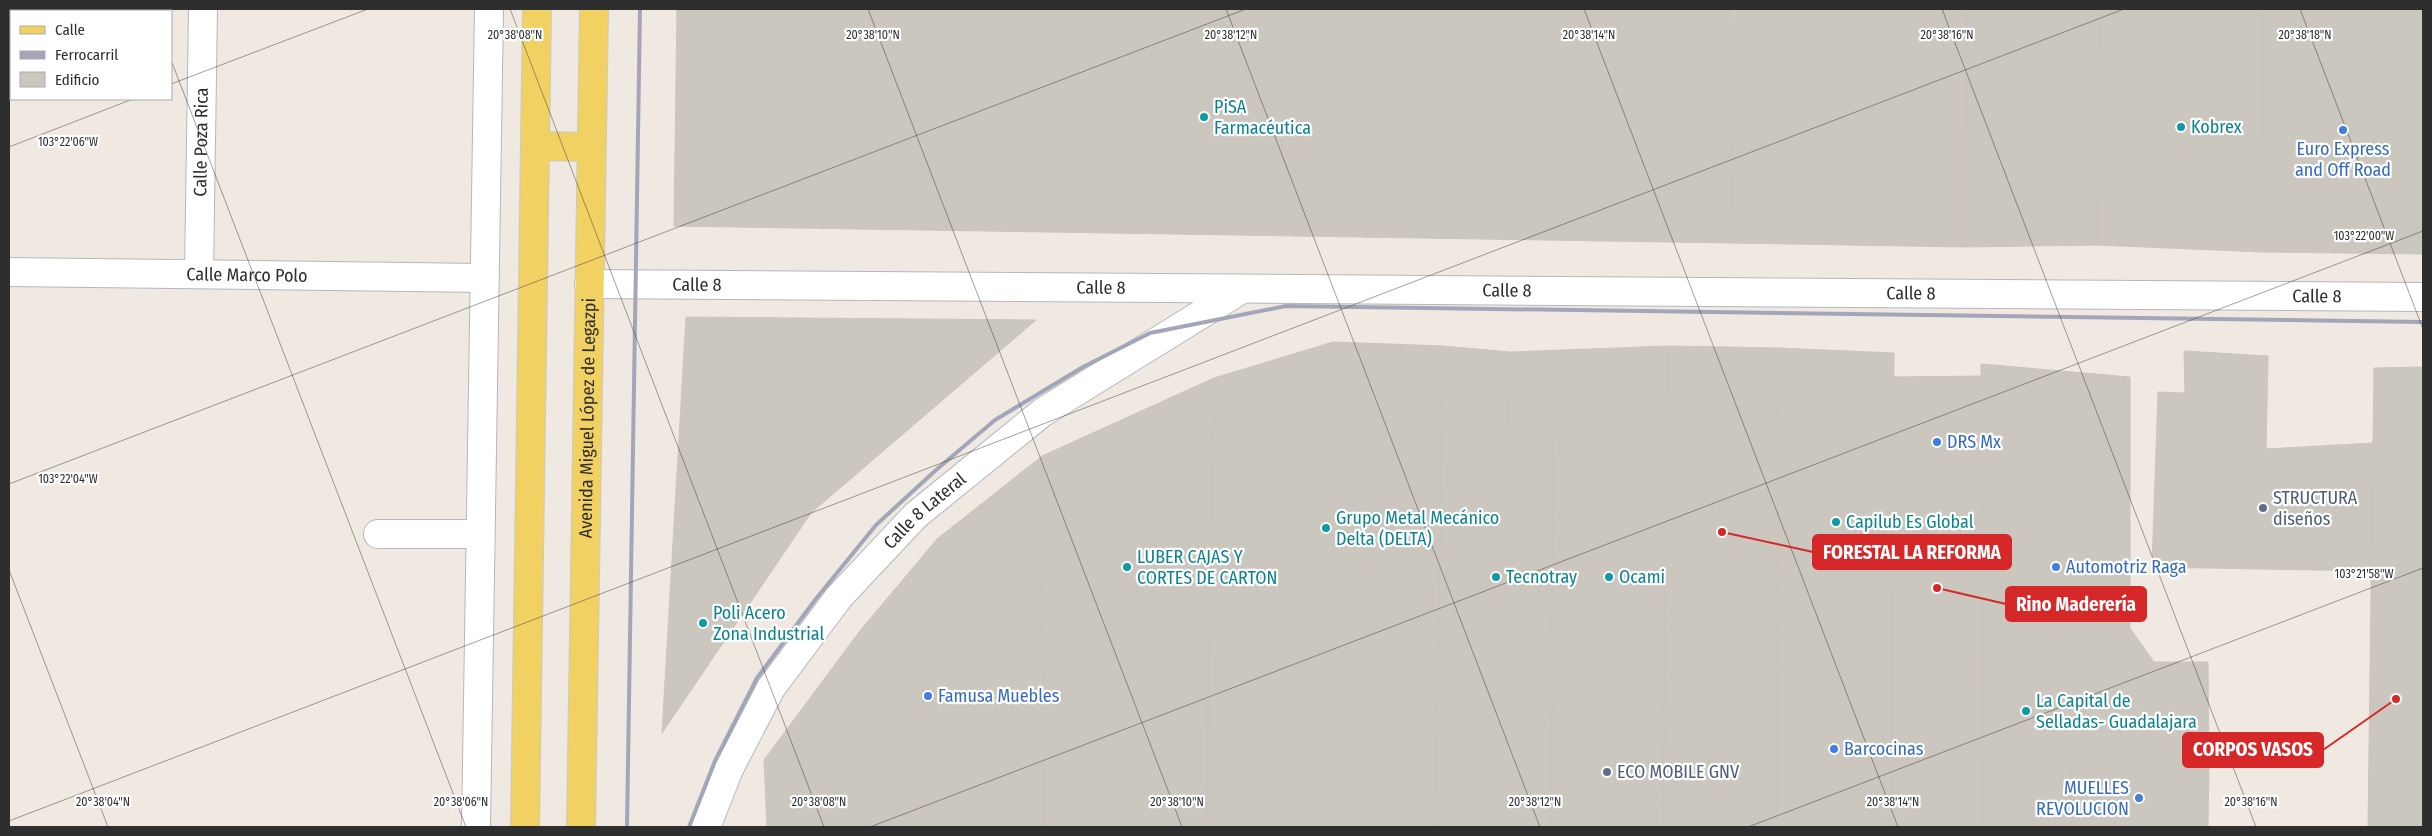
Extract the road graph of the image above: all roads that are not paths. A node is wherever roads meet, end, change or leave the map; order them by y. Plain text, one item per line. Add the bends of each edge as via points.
1 (202, 9) edge
2 (489, 9) edge
3 (537, 9) edge
4 (594, 9) edge
5 (535, 146) junction
6 (591, 147) junction
7 (9, 272) edge
8 (199, 274) junction
9 (484, 278) junction
10 (589, 284) junction
11 (1242, 289) junction
12 (2423, 297) edge
13 (378, 534) dead end
14 (480, 534) junction
15 (476, 827) edge
16 (525, 827) edge
17 (581, 827) edge
18 (706, 827) edge

1 - 8 street, Calle Poza Rica
2 - 9 street
3 - 5 main road
4 - 6 main road, Avenida Miguel López de Legazpi
5 - 6 main road
5 - 16 main road
6 - 10 main road, Avenida Miguel López de Legazpi
7 - 8 street, Calle Marco Polo
8 - 9 street, Calle Marco Polo
9 - 14 street
10 - 11 street, Calle 8
10 - 17 main road, Avenida Miguel López de Legazpi
11 - 12 street, Calle 8
11 - 18 street, Calle 8 Lateral via 1042,412 916,515 840,597 770,688 729,769
13 - 14 street
14 - 15 street

